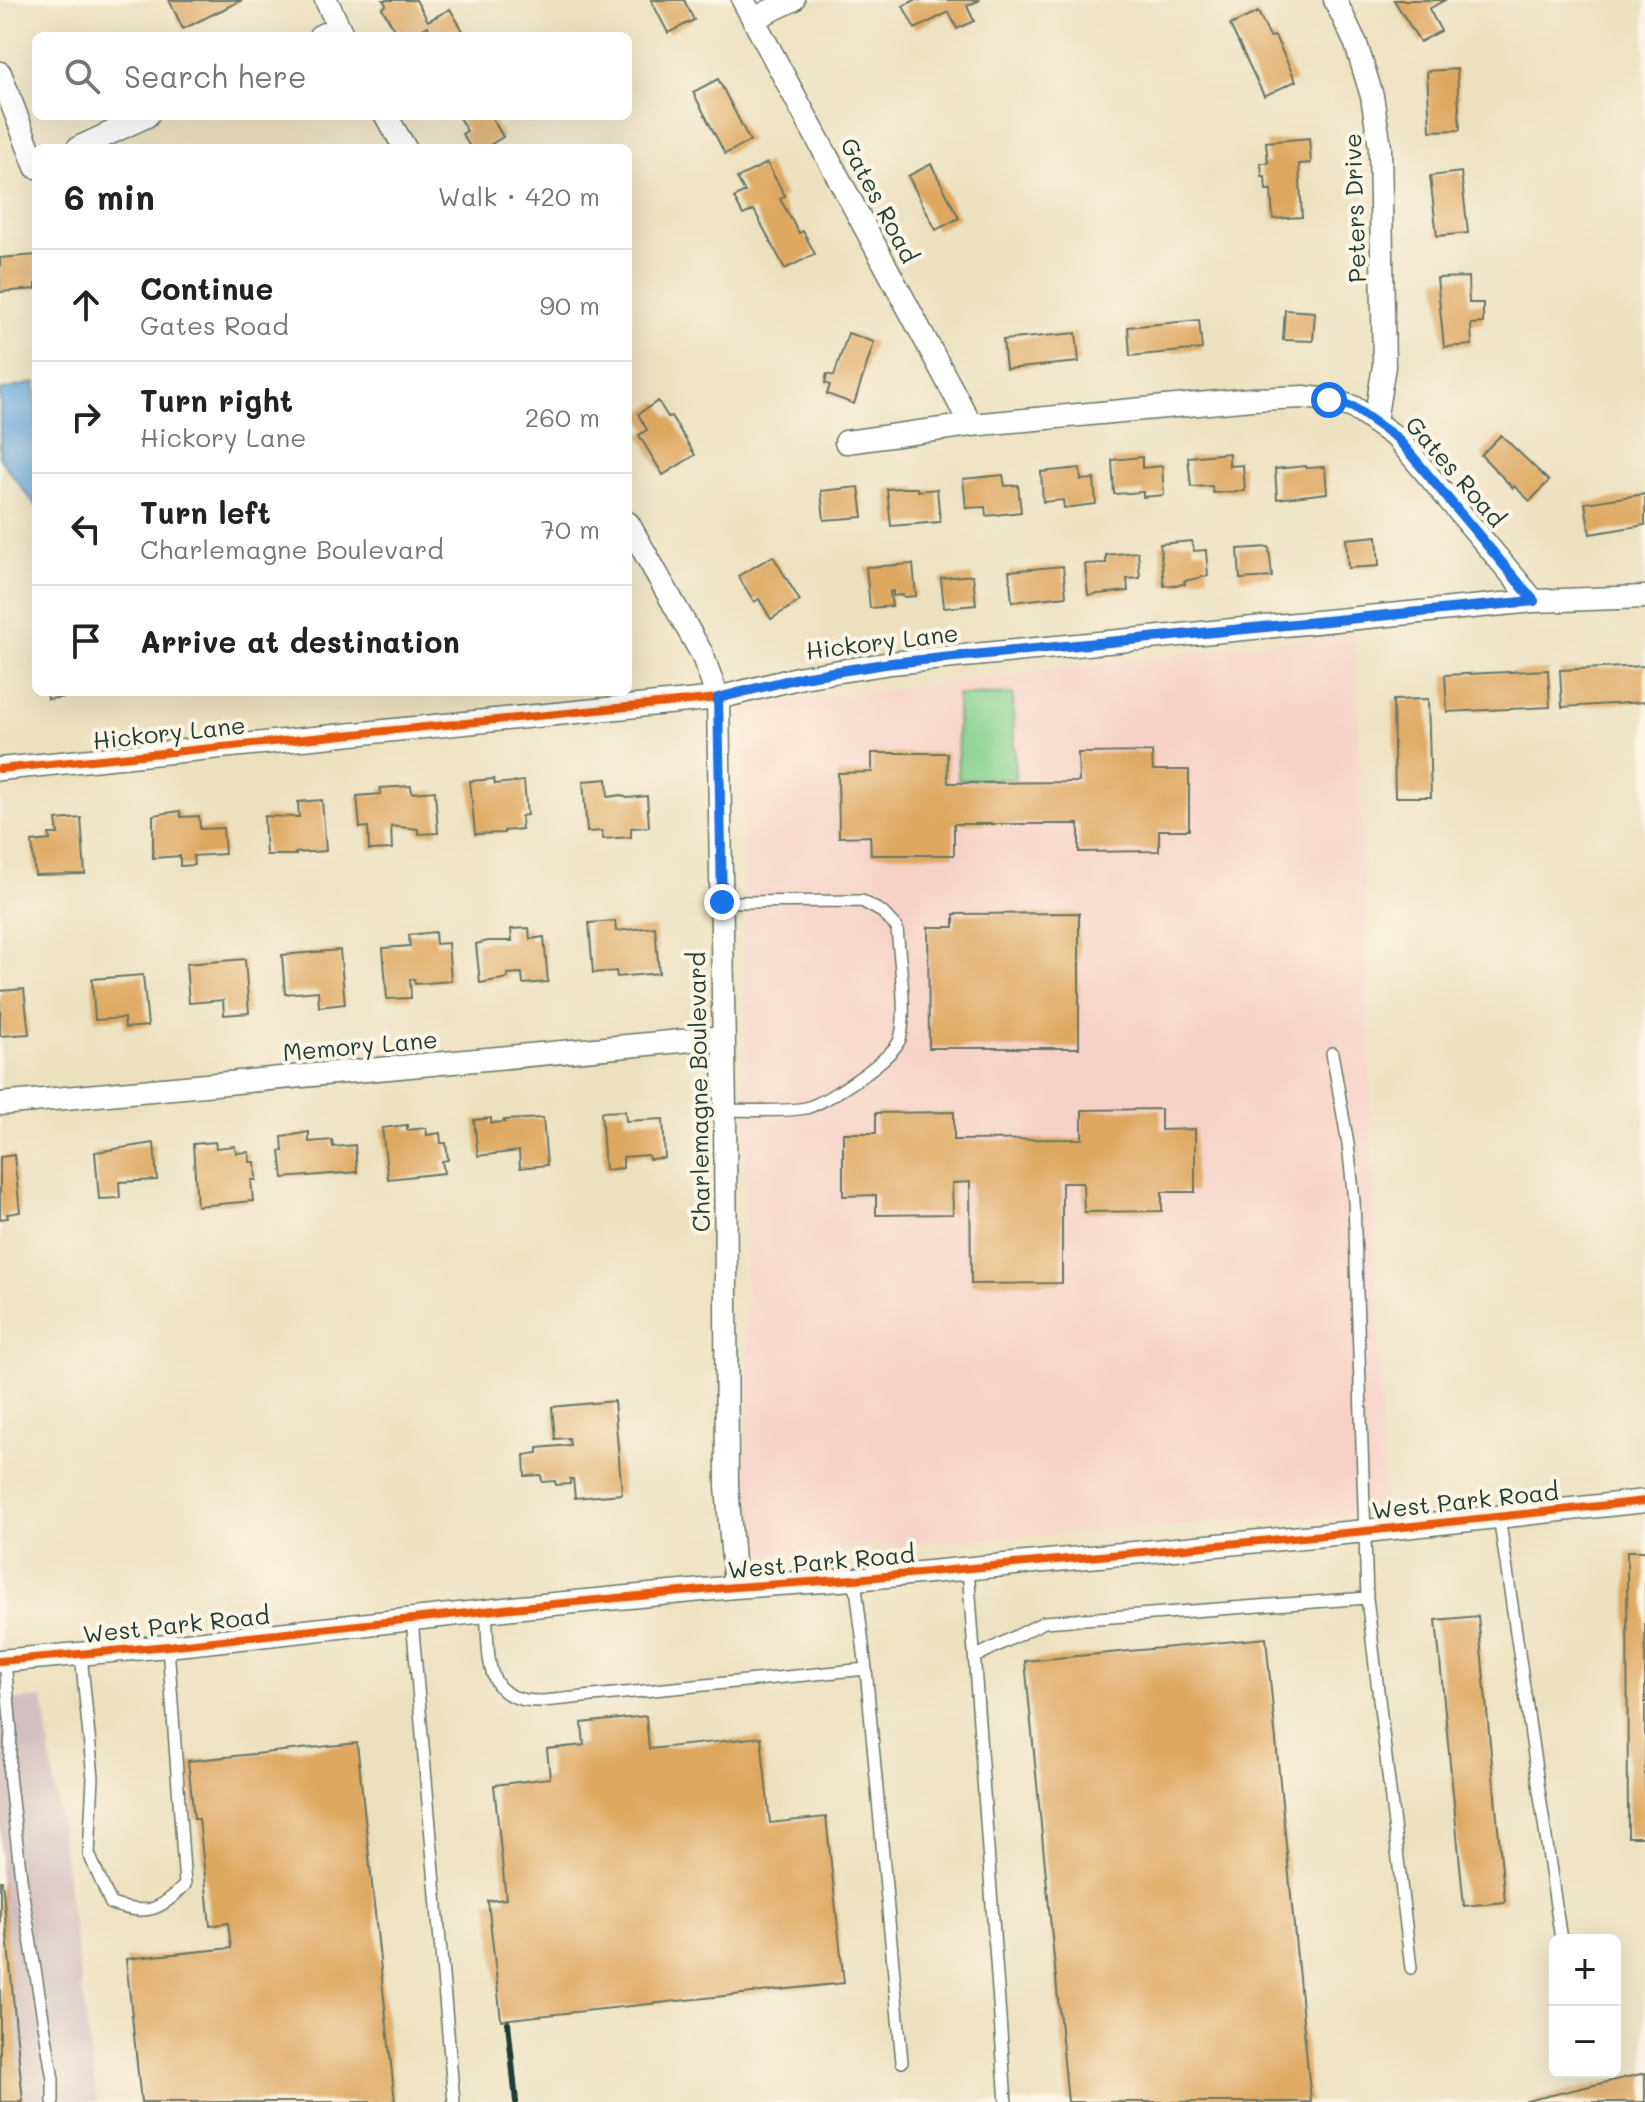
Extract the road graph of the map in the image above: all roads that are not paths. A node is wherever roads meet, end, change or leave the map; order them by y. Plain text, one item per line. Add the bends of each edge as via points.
1 (326, 0) edge
2 (793, 0) edge
3 (1335, 0) edge
4 (748, 9) edge
5 (334, 32) edge
6 (0, 73) edge
7 (138, 120) edge
8 (388, 120) edge
9 (87, 144) edge
10 (403, 144) edge
11 (32, 157) edge
12 (1375, 421) junction
13 (971, 425) junction
14 (846, 442) dead end
15 (632, 530) edge
16 (1645, 597) edge
17 (1534, 601) junction
18 (718, 698) junction
19 (0, 769) edge
20 (722, 902) junction
21 (724, 1037) junction
22 (1332, 1053) dead end
23 (0, 1104) edge
24 (725, 1110) junction
25 (1645, 1501) edge
26 (1499, 1516) junction
27 (1366, 1531) junction
28 (968, 1568) junction
29 (855, 1579) junction
30 (735, 1587) junction
31 (1367, 1598) junction
32 (486, 1611) junction
33 (412, 1619) junction
34 (168, 1646) junction
35 (81, 1654) junction
36 (975, 1657) junction
37 (2, 1661) edge
38 (866, 1669) junction
39 (6, 1732) edge
40 (1560, 1934) edge
41 (1411, 1968) dead end
42 (902, 2062) dead end
43 (53, 2102) edge
44 (454, 2102) edge
45 (1006, 2102) edge

1 - 5 street
2 - 4 street
3 - 12 street, Peters Drive via 1372,96 1380,147 1384,366
4 - 13 street, Gates Road
6 - 11 street
7 - 9 street
8 - 10 street
12 - 13 street, Gates Road via 1353,407 1304,397
12 - 17 street, Gates Road via 1397,438
13 - 14 street, Gates Road
15 - 18 street, Charlemagne Boulevard via 702,654
16 - 17 street
17 - 18 street, Hickory Lane via 891,663
18 - 19 street, Hickory Lane
18 - 20 street, Charlemagne Boulevard
20 - 21 street, Charlemagne Boulevard
20 - 24 lane via 862,901 882,912 897,928 902,1024 899,1042 888,1057 807,1107
21 - 23 street, Memory Lane
21 - 24 street, Charlemagne Boulevard
22 - 27 lane via 1354,1201
24 - 30 street, Charlemagne Boulevard via 727,1486
25 - 26 street, West Park Road
26 - 27 street, West Park Road
26 - 40 lane
27 - 28 street, West Park Road
27 - 31 lane
28 - 29 street, West Park Road
28 - 36 lane
29 - 30 street, West Park Road
29 - 38 lane
30 - 32 street, West Park Road
31 - 36 lane via 1044,1622
31 - 41 lane
32 - 33 street, West Park Road
32 - 38 lane via 497,1685 508,1697 524,1701
33 - 34 street, West Park Road
33 - 44 lane
34 - 35 street, West Park Road
34 - 35 lane via 185,1885 166,1904 138,1912 111,1904 89,1854 93,1778
35 - 37 street, West Park Road
36 - 45 lane
37 - 39 lane
38 - 42 lane
39 - 43 lane

